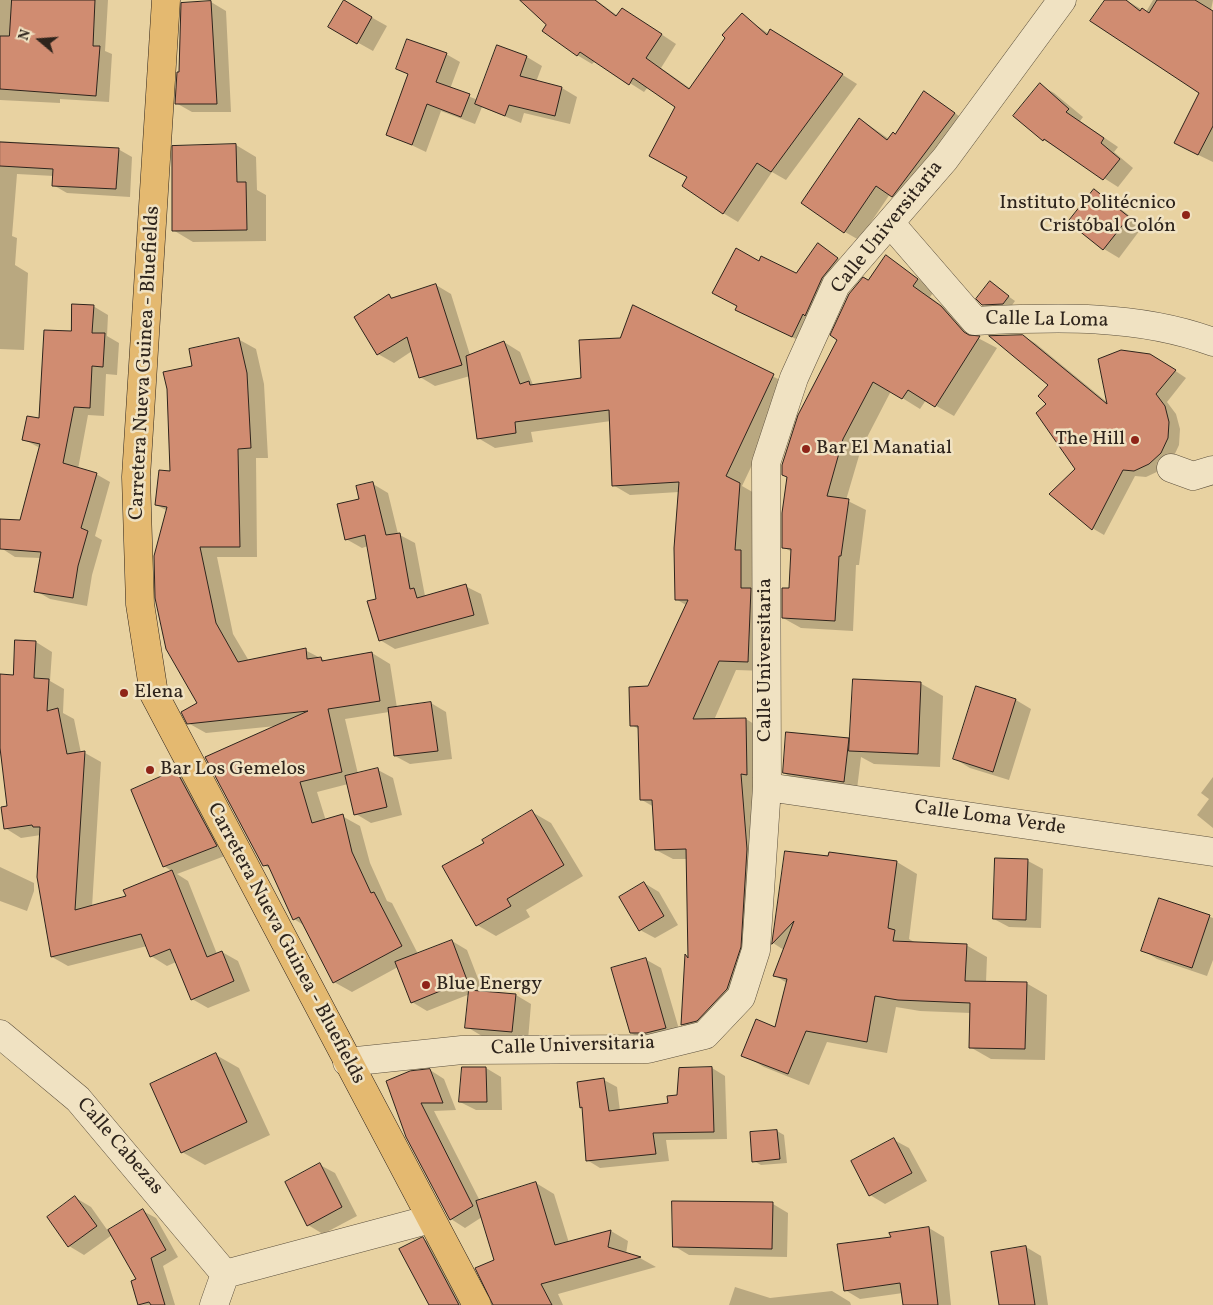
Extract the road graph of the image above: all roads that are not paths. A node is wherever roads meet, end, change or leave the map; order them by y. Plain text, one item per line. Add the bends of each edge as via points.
1 (166, 0) edge
2 (1062, 0) edge
3 (891, 224) junction
4 (1213, 342) edge
5 (1171, 468) dead end
6 (1213, 470) edge
7 (766, 787) junction
8 (1213, 852) edge
9 (0, 1034) edge
10 (347, 1062) junction
11 (431, 1219) junction
12 (225, 1274) junction
13 (214, 1305) edge
14 (477, 1305) edge

1 - 10 highway, Carretera Nueva Guinea - Bluefields via 136,477 140,604 154,694
2 - 3 street, Calle Universitaria via 945,159
3 - 4 street, Calle La Loma via 975,321 1042,318 1149,324
3 - 7 street, Calle Universitaria via 836,285 794,378 766,463
5 - 6 street via 1193,476
7 - 8 street, Calle Loma Verde
7 - 10 street, Calle Universitaria via 756,950 741,997 705,1035 648,1049 462,1050
9 - 12 street, Calle Cabezas via 78,1098
10 - 11 highway, Carretera Nueva Guinea - Bluefields
11 - 12 street
11 - 14 highway, Carretera Nueva Guinea - Bluefields
12 - 13 street

